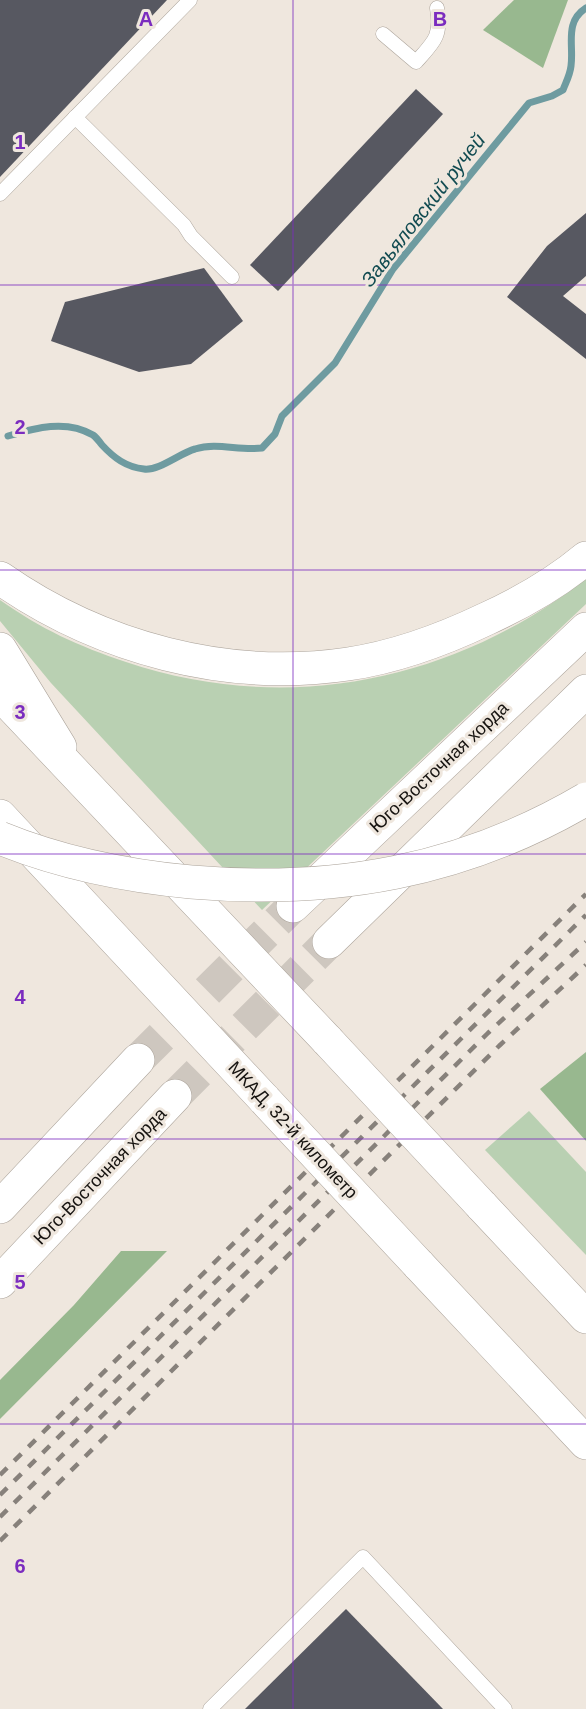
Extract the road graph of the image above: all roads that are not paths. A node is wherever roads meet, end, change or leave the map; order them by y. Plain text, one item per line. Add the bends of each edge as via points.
1 (190, 0) edge
2 (437, 8) dead end
3 (383, 34) dead end
4 (75, 117) junction
5 (0, 194) edge
6 (232, 277) dead end
7 (586, 558) edge
8 (0, 578) edge
9 (586, 629) edge
10 (0, 649) edge
11 (586, 691) edge
12 (0, 694) edge
13 (79, 779) junction
14 (586, 799) edge
15 (0, 816) edge
16 (0, 838) edge
17 (293, 906) tunnel mouth
18 (329, 942) tunnel mouth
19 (138, 1060) tunnel mouth
20 (175, 1096) tunnel mouth
21 (0, 1207) edge
22 (0, 1282) edge
23 (586, 1317) edge
24 (586, 1443) edge
25 (210, 1709) edge
26 (505, 1709) edge

1 - 4 lane
2 - 3 lane via 437,38 416,62
4 - 5 lane
4 - 6 lane
7 - 8 main road via 505,610 438,640 349,664 306,668 213,663 130,644 62,617
9 - 17 main road, Юго-Восточная хорда
10 - 13 main road
11 - 18 main road
12 - 13 main road
13 - 23 main road, bridge
14 - 16 main road, bridge via 547,820 451,859 357,880 305,885 159,879 85,865
15 - 24 main road, МКАД, 32-й километр, bridge
19 - 21 main road
20 - 22 main road, Юго-Восточная хорда
25 - 26 lane via 363,1557

